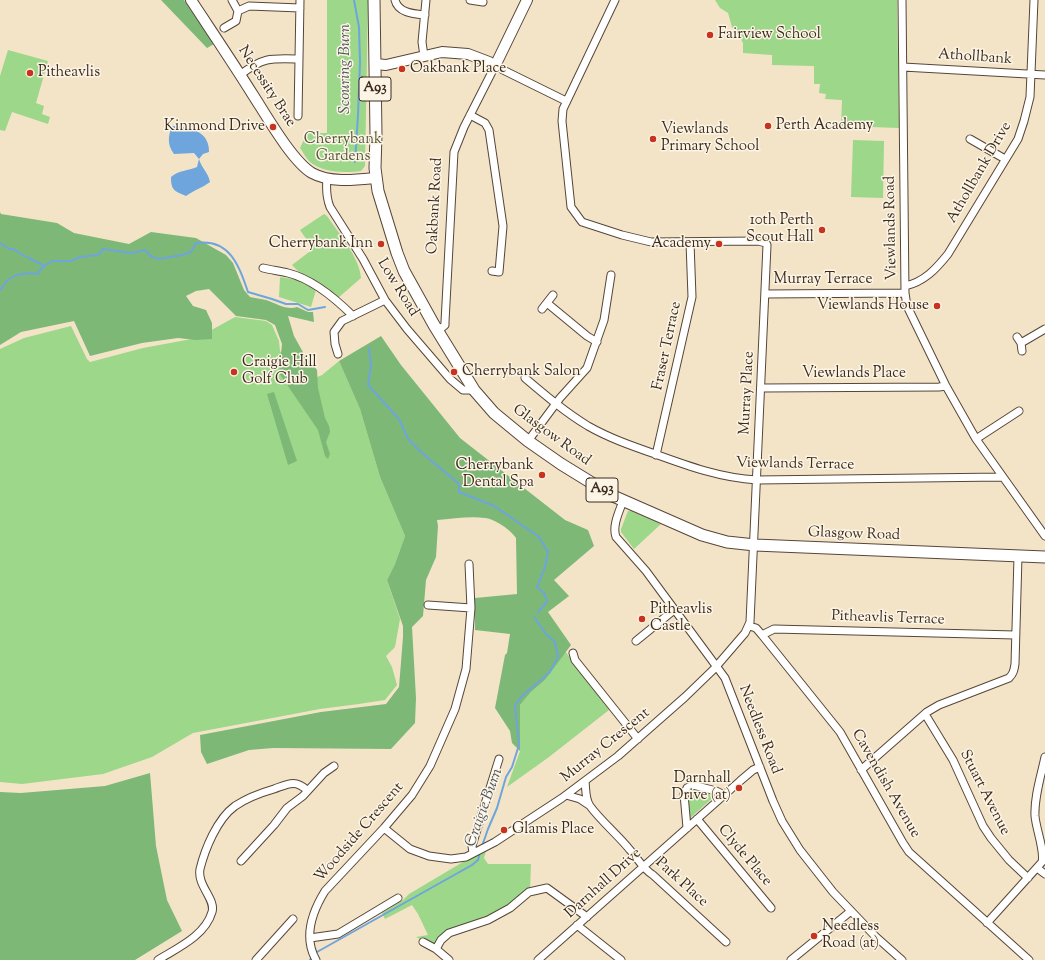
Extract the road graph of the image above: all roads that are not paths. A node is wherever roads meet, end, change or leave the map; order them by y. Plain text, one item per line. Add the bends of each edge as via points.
1 (191, 0) edge
2 (232, 0) edge
3 (374, 0) edge
4 (395, 0) edge
5 (426, 0) edge
6 (470, 0) edge
7 (528, 0) edge
8 (615, 0) edge
9 (902, 0) edge
10 (1034, 0) edge
11 (483, 2) dead end
12 (300, 4) edge
13 (238, 11) junction
14 (425, 15) junction
15 (224, 28) dead end
16 (424, 56) junction
17 (299, 59) junction
18 (375, 64) junction
19 (495, 66) junction
20 (903, 67) junction
21 (240, 75) junction
22 (1031, 75) junction
23 (1045, 75) edge
24 (566, 101) junction
25 (470, 114) junction
26 (298, 116) dead end
27 (970, 139) dead end
28 (1005, 159) junction
29 (327, 178) junction
30 (375, 178) junction
31 (690, 242) junction
32 (263, 268) dead end
33 (492, 271) dead end
34 (611, 275) dead end
35 (905, 289) junction
36 (765, 294) junction
37 (553, 295) dead end
38 (385, 300) junction
39 (547, 303) junction
40 (542, 309) dead end
41 (353, 316) junction
42 (1045, 329) edge
43 (438, 331) junction
44 (597, 342) junction
45 (1020, 344) dead end
46 (338, 354) dead end
47 (525, 378) dead end
48 (946, 386) junction
49 (762, 388) junction
50 (474, 390) junction
51 (556, 404) junction
52 (1019, 411) dead end
53 (976, 439) junction
54 (528, 441) junction
55 (656, 455) junction
56 (1002, 477) junction
57 (757, 480) junction
58 (623, 501) junction
59 (1045, 536) edge
60 (755, 546) junction
61 (1018, 556) junction
62 (1045, 557) edge
63 (469, 564) dead end
64 (428, 605) dead end
65 (471, 608) junction
66 (674, 610) junction
67 (749, 626) junction
68 (762, 635) junction
69 (1015, 635) junction
70 (636, 641) dead end
71 (573, 653) dead end
72 (716, 667) junction
73 (925, 714) junction
74 (638, 739) junction
75 (1045, 757) edge
76 (499, 759) dead end
77 (334, 766) dead end
78 (760, 766) junction
79 (861, 770) junction
80 (585, 781) junction
81 (307, 790) junction
82 (566, 795) junction
83 (724, 795) junction
84 (590, 805) junction
85 (697, 819) junction
86 (384, 828) junction
87 (687, 828) junction
88 (479, 850) junction
89 (241, 861) dead end
90 (643, 867) junction
91 (1037, 868) junction
92 (1045, 874) edge
93 (1028, 878) junction
94 (398, 898) dead end
95 (771, 908) dead end
96 (851, 911) junction
97 (587, 917) junction
98 (293, 919) dead end
99 (988, 922) junction
100 (577, 926) junction
101 (310, 938) junction
102 (422, 942) dead end
103 (726, 942) dead end
104 (436, 949) junction
105 (314, 957) edge
106 (158, 960) edge
107 (256, 960) edge
108 (449, 960) edge
109 (538, 960) edge
110 (621, 960) edge
111 (792, 960) edge
112 (902, 960) edge
113 (1029, 960) edge

1 - 21 main road, Necessity Brae
2 - 13 street
3 - 18 main road, Glasgow Road / A93
4 - 14 street via 403,11
5 - 14 street
6 - 11 street
7 - 19 main road, Oakbank Road
8 - 24 street
9 - 20 street, Viewlands Road
10 - 22 street, Athollbank Drive
12 - 13 street via 249,6
12 - 17 street
13 - 15 street via 236,21
14 - 16 street via 422,42
16 - 18 main road via 386,65
16 - 19 main road via 456,52 479,58
17 - 21 street via 266,60
17 - 26 street
18 - 30 main road, Glasgow Road / A93
19 - 24 street
19 - 25 street, Oakbank Road
20 - 22 street, Athollbank
20 - 35 street, Viewlands Road
21 - 29 main road, Necessity Brae via 302,166
22 - 23 street, Athollbank
22 - 28 street, Athollbank Drive via 1030,97 1024,121 1018,138
24 - 31 street via 562,121 571,207 582,222 639,240
25 - 33 street via 485,123 489,130 504,226 499,272
25 - 43 street, Oakbank Road via 454,152 445,325
27 - 28 street
28 - 35 street, Athollbank Drive via 939,266
29 - 30 main road, Necessity Brae
29 - 38 street, Low Road via 326,192 330,207
30 - 43 main road, Glasgow Road / A93 via 401,265
31 - 36 street, Murray Place via 766,243 768,249
31 - 55 street, Fraser Terrace via 692,297
32 - 41 street via 289,273 308,281 341,304
34 - 44 street via 604,320
35 - 36 street, Murray Terrace
35 - 48 street, Viewlands Road via 907,306
36 - 49 street, Murray Place
37 - 39 street
38 - 41 street
38 - 50 street, Low Road via 450,379 463,390
39 - 40 street
39 - 44 street
41 - 46 street via 342,321 334,332 334,344
42 - 45 street
43 - 50 main road, Glasgow Road / A93
44 - 51 street via 587,368
47 - 51 street, Viewlands Terrace
48 - 49 street, Viewlands Place
48 - 53 street, Viewlands Road
49 - 57 street, Murray Place
50 - 54 main road, Glasgow Road / A93 via 494,412
51 - 54 street
51 - 55 street, Viewlands Terrace via 588,426
52 - 53 street
53 - 56 street, Viewlands Road
54 - 58 main road, Glasgow Road / A93 via 581,477
55 - 57 street, Viewlands Terrace via 700,470
56 - 57 street, Viewlands Terrace
56 - 59 street, Viewlands Road
57 - 60 street, Murray Place
58 - 60 main road, Glasgow Road / A93 via 710,537
58 - 66 street, Needless Road via 616,524 616,538 641,565
60 - 61 main road, Glasgow Road / A93
60 - 67 street, Murray Crescent
61 - 62 main road, Glasgow Road / A93
61 - 69 street
63 - 65 street, Woodside Crescent
64 - 65 street
65 - 86 street, Woodside Crescent via 466,670 456,709 430,766 412,795
66 - 70 street
66 - 72 street, Needless Road
67 - 68 street, Cavendish Avenue via 756,628
67 - 72 street, Murray Crescent
68 - 69 street, Pitheavlis Terrace via 774,629
68 - 79 street, Cavendish Avenue via 840,732
69 - 73 street via 1014,672 1009,678 939,705
71 - 74 street via 575,660
72 - 74 street, Murray Crescent
72 - 78 street, Needless Road via 728,683
73 - 79 street
73 - 93 street, Stuart Avenue via 953,760 983,826 1009,860
74 - 80 street, Murray Crescent
75 - 91 street via 1036,803 1036,828 1043,858
76 - 88 street via 472,846
77 - 81 street
78 - 83 street, Darnhall Drive
78 - 96 street, Needless Road via 782,821 798,847 825,883
79 - 99 street, Cavendish Avenue via 909,852
80 - 82 street, Murray Crescent
80 - 84 street, Park Place
81 - 89 street via 287,808
81 - 106 street via 291,783 253,796 228,813 214,833 200,869 202,884 212,903 211,914 202,929 186,943
82 - 84 street, Park Place
82 - 88 street, Murray Crescent
83 - 85 street, Darnhall Drive
83 - 87 street via 716,790 692,785 687,788 684,794
84 - 90 street, Park Place
85 - 87 street, Darnhall Drive
85 - 95 street, Clyde Place
86 - 88 street, Murray Crescent via 410,849 429,856 466,857
86 - 101 street, Woodside Crescent via 325,891 312,916
87 - 90 street, Darnhall Drive
90 - 97 street, Darnhall Drive
90 - 103 street, Park Place
91 - 92 street
91 - 93 street
93 - 99 street
94 - 101 street via 338,934
96 - 111 street
96 - 112 street, Needless Road
97 - 100 street, Darnhall Drive
97 - 104 street via 547,888 539,889 529,892 510,908 488,920 449,933
98 - 107 street
99 - 113 street, Cavendish Avenue
100 - 109 street, Darnhall Drive
100 - 110 street
101 - 105 street, Woodside Crescent
102 - 104 street
104 - 108 street

